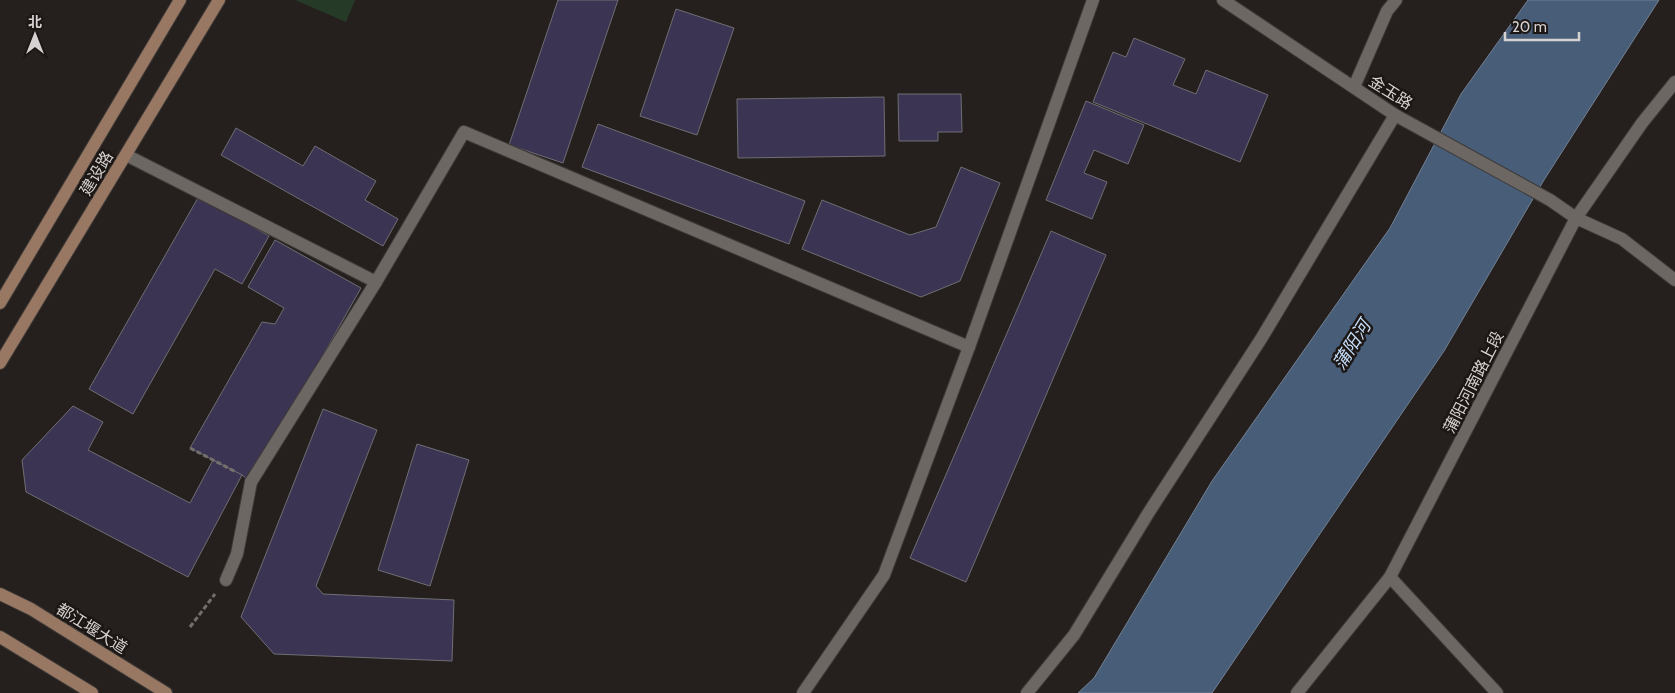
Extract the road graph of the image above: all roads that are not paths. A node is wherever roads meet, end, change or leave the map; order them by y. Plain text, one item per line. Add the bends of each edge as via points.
1 (180, 0) edge
2 (220, 0) edge
3 (1093, 0) edge
4 (1223, 0) edge
5 (1396, 0) edge
6 (1675, 82) edge
7 (1354, 88) junction
8 (1394, 115) junction
9 (126, 156) junction
10 (1576, 218) junction
11 (1675, 280) edge
12 (376, 282) junction
13 (0, 303) edge
14 (969, 348) junction
15 (0, 363) edge
16 (1390, 577) junction
17 (226, 580) road end
18 (0, 594) edge
19 (0, 637) edge
20 (92, 693) edge
21 (166, 693) edge
22 (803, 693) edge
23 (1027, 693) edge
24 (1297, 693) edge
25 (1498, 693) edge

1 - 13 main road, 建设路
2 - 9 main road, 建设路
3 - 14 street
4 - 7 street, 金玉路
5 - 7 street via 1387,11
6 - 10 street, 蒲阳河南路上段 via 1642,123
7 - 8 street, 金玉路
8 - 10 street, 金玉路 via 1550,200
8 - 23 street via 1261,339 1074,635
9 - 12 street
9 - 15 main road, 建设路
10 - 11 street via 1622,239
10 - 16 street, 蒲阳河南路上段
12 - 14 street via 464,132
12 - 17 street via 251,482 237,554
14 - 22 street via 884,574
16 - 24 street, 蒲阳河南路上段
16 - 25 street
18 - 21 main road, 都江堰大道 via 32,609
19 - 20 main road

